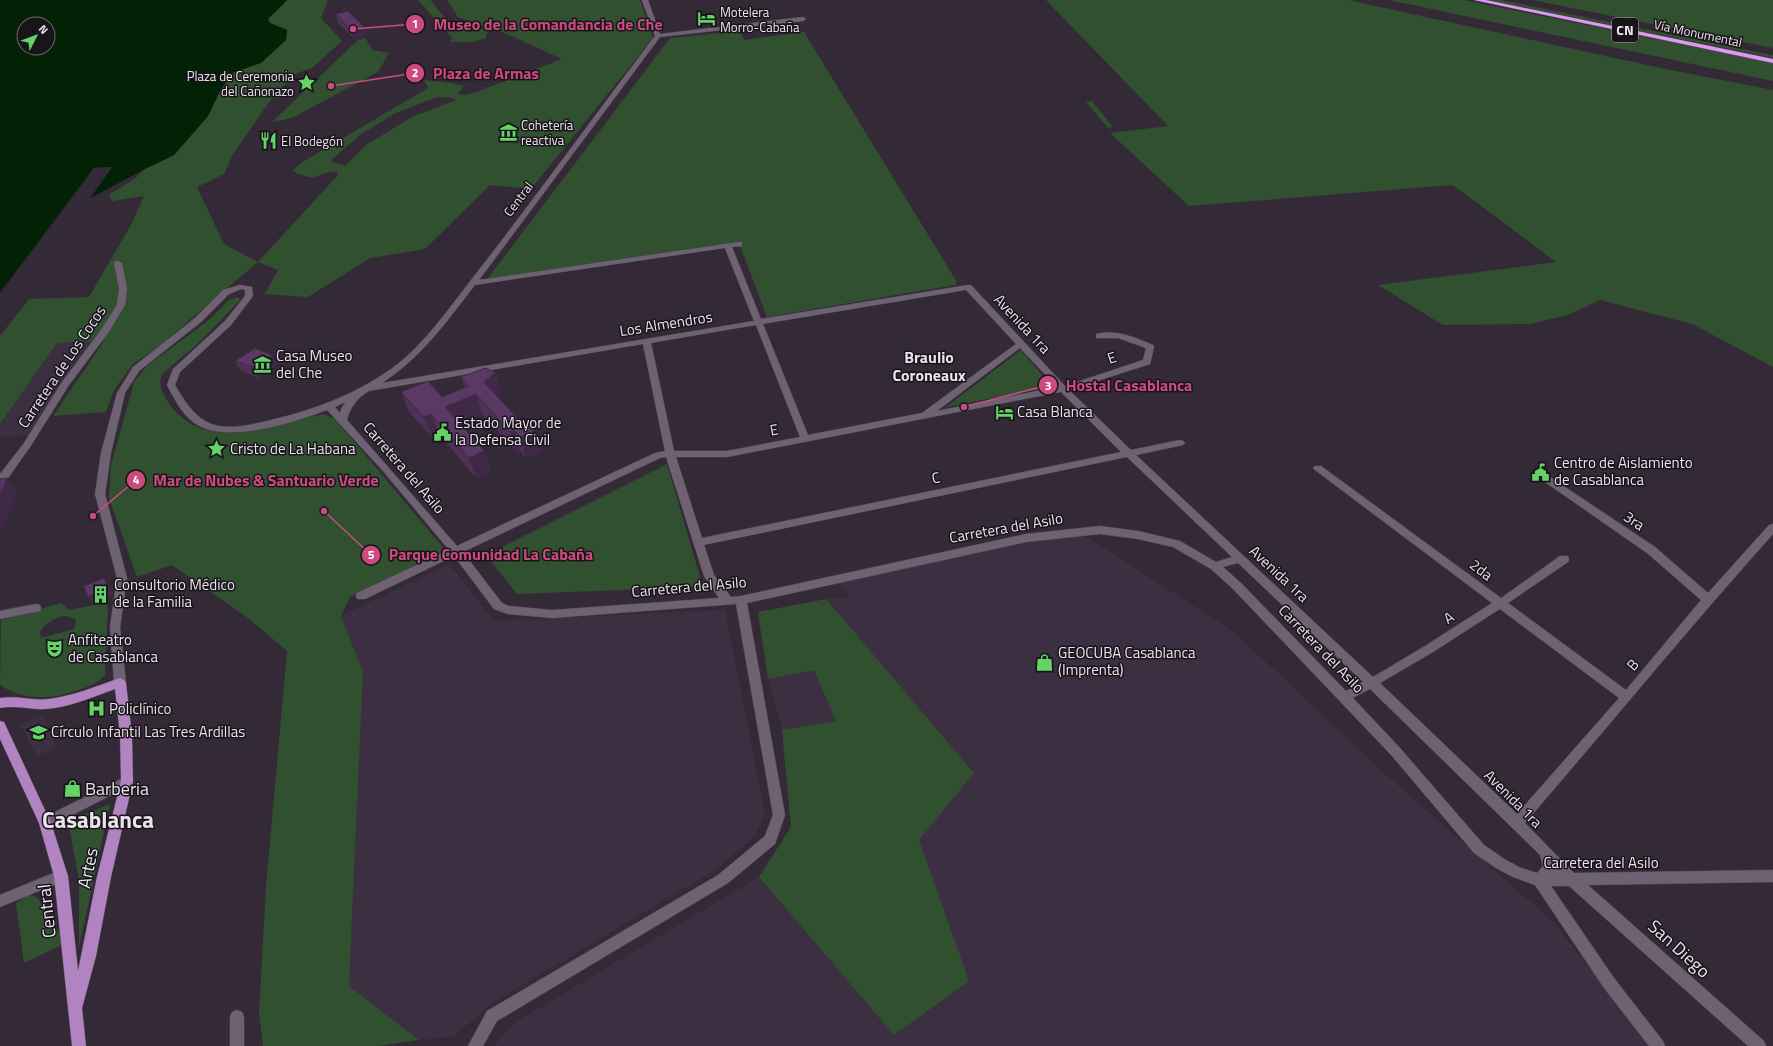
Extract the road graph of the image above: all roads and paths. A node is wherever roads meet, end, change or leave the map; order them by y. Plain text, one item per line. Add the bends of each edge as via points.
1 (645, 0) edge
2 (1476, 0) edge
3 (1512, 0) edge
4 (803, 19) dead end
5 (1617, 21) dead end
6 (658, 36) junction
7 (1773, 60) edge
8 (739, 244) dead end
9 (728, 246) junction
10 (118, 263) dead end
11 (473, 283) junction
12 (968, 287) joint
13 (758, 322) junction
14 (1098, 336) dead end
15 (646, 341) junction
16 (1021, 344) junction
17 (370, 388) junction
18 (1063, 389) junction
19 (361, 392) junction
20 (328, 405) junction
21 (334, 413) junction
22 (303, 414) junction
23 (923, 416) junction
24 (342, 420) junction
25 (805, 439) junction
26 (1180, 443) dead end
27 (670, 454) junction
28 (1129, 454) junction
29 (1318, 468) dead end
30 (1538, 473) dead end
31 (0, 477) edge
32 (1773, 528) edge
33 (699, 542) junction
34 (456, 551) junction
35 (1240, 558) junction
36 (1564, 559) dead end
37 (1215, 566) junction
38 (361, 596) dead end
39 (735, 600) junction
40 (1708, 600) junction
41 (1501, 604) junction
42 (36, 608) dead end
43 (0, 615) edge
44 (120, 683) junction
45 (1372, 683) junction
46 (1345, 697) junction
47 (1627, 697) junction
48 (2, 701) edge
49 (0, 726) edge
50 (127, 781) junction
51 (45, 823) junction
52 (1517, 823) junction
53 (1545, 852) junction
54 (61, 876) junction
55 (1773, 876) edge
56 (1539, 880) junction
57 (1573, 880) junction
58 (0, 901) edge
59 (75, 1008) junction
60 (237, 1017) dead end
61 (79, 1046) edge
62 (237, 1046) edge
63 (475, 1046) edge
64 (1658, 1046) edge
65 (1759, 1046) edge

1 - 6 street
2 - 7 highway, Vía Monumental / CN
3 - 5 highway, CN
4 - 6 street
6 - 11 street, Central
8 - 9 street
9 - 11 street
9 - 13 street
10 - 31 street, Carretera de Los Cocos via 123,288 121,305 65,384 22,452 5,476
11 - 17 street, Central via 421,348
12 - 13 street, Los Almendros
12 - 16 street, Avenida 1ra
13 - 15 street, Los Almendros
13 - 25 street
14 - 18 street, E via 1106,333 1128,337 1150,347 1147,362
15 - 17 street, Los Almendros
15 - 27 street
16 - 18 street, Avenida 1ra
16 - 23 street
17 - 19 street, Central
18 - 23 street, E
18 - 28 street, Avenida 1ra
19 - 20 street, Central
19 - 24 street, Carretera del Asilo via 346,407
20 - 21 street, Carretera del Asilo
20 - 22 street, Central
21 - 22 street
21 - 24 street, Carretera del Asilo
22 - 44 street, Artes via 239,430 216,430 199,424 179,402 170,385 176,371 228,323 249,296 249,289 240,287 226,292 198,320 136,369 121,394 106,453 100,494 122,578 115,627
23 - 25 street, E
24 - 34 street, Carretera del Asilo
25 - 27 street, E via 727,454
26 - 28 street, C
27 - 33 street
27 - 34 street, E via 658,455
28 - 33 street, C
28 - 35 street, Avenida 1ra
29 - 41 street, 2da
30 - 40 street, 3ra via 1651,550
32 - 40 street, B
33 - 39 street via 709,576
34 - 38 street, E
34 - 39 street, Carretera del Asilo via 498,606 508,610 552,614
35 - 37 street
35 - 45 street, Avenida 1ra
36 - 41 street, A
37 - 39 street, Carretera del Asilo via 1176,544 1138,534 1100,530 1026,538
37 - 46 street, Carretera del Asilo
39 - 63 street via 779,815 770,840 723,879 492,1016
40 - 47 street, B
41 - 45 street, A
41 - 47 street, 2da
42 - 43 street
44 - 48 main road via 48,704
44 - 50 main road, Artes via 126,735
45 - 46 street, A
45 - 52 street, Avenida 1ra
46 - 56 street, Carretera del Asilo via 1479,849 1512,870
47 - 52 street, B
49 - 51 main road, Central
50 - 51 street
50 - 59 main road, Artes via 104,877 89,956
51 - 54 main road, Central
52 - 53 street, Avenida 1ra
53 - 56 street via 1550,866
53 - 57 street, Avenida 1ra
54 - 58 street
54 - 59 main road, Central
55 - 57 street, Carretera del Asilo
56 - 57 street, Carretera del Asilo
56 - 64 street via 1609,983
57 - 65 street, San Diego
59 - 61 main road, Artes
60 - 62 street

